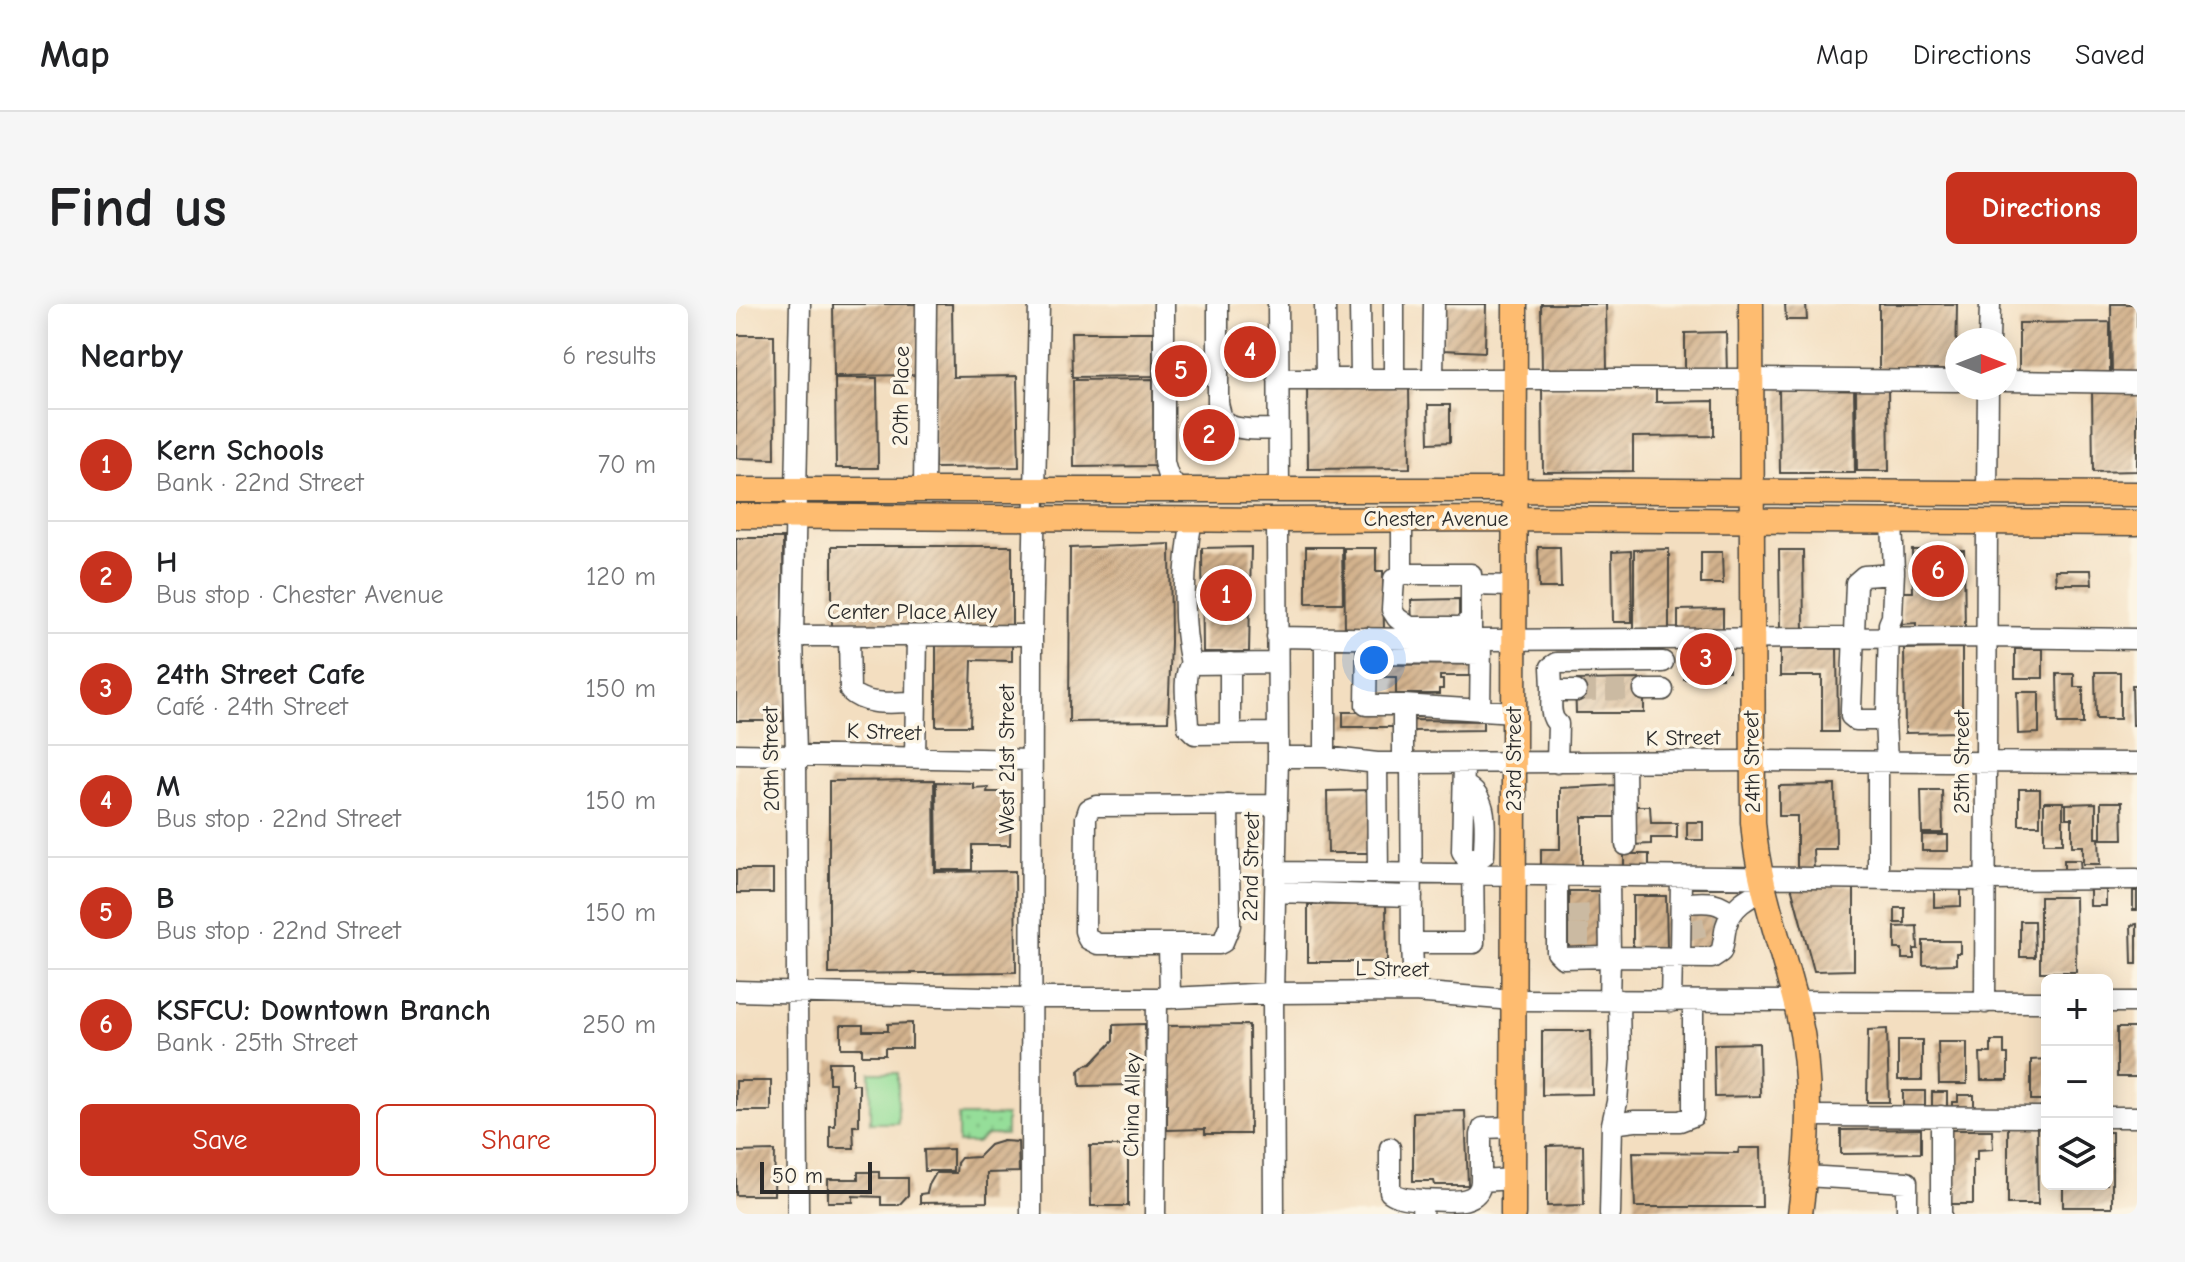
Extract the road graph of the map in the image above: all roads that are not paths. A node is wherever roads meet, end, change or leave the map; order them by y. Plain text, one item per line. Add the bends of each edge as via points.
1 (800, 304) edge
2 (926, 304) edge
3 (1039, 304) edge
4 (1164, 304) edge
5 (1218, 304) edge
6 (1278, 304) edge
7 (1325, 304) edge
8 (1360, 304) edge
9 (1394, 304) edge
10 (1434, 304) edge
11 (1515, 304) edge
12 (1751, 304) edge
13 (1990, 304) edge
14 (1989, 328) edge
15 (1514, 378) junction
16 (1278, 379) junction
17 (1326, 379) junction
18 (1361, 379) junction
19 (1394, 379) junction
20 (1433, 379) junction
21 (1751, 379) junction
22 (1945, 381) edge
23 (2017, 381) edge
24 (2137, 383) edge
25 (1988, 400) edge
26 (1278, 429) junction
27 (796, 489) junction
28 (924, 489) junction
29 (736, 490) edge
30 (1036, 490) junction
31 (1514, 490) junction
32 (1181, 491) junction
33 (1279, 491) junction
34 (1751, 491) junction
35 (1987, 493) junction
36 (2137, 494) edge
37 (736, 516) edge
38 (795, 516) junction
39 (1035, 517) junction
40 (1192, 519) junction
41 (1402, 519) junction
42 (1514, 519) junction
43 (1277, 520) junction
44 (1751, 520) junction
45 (1892, 521) junction
46 (1987, 522) junction
47 (2137, 523) edge
48 (1402, 574) junction
49 (1894, 574) junction
50 (1471, 585) junction
51 (1514, 586) junction
52 (1889, 631) junction
53 (1032, 635) junction
54 (793, 636) junction
55 (849, 636) junction
56 (917, 636) junction
57 (1277, 637) junction
58 (1986, 637) junction
59 (1325, 638) junction
60 (1476, 638) junction
61 (1854, 638) junction
62 (1514, 639) junction
63 (1751, 639) junction
64 (2137, 639) edge
65 (1367, 646) junction
66 (1663, 662) dead end
67 (1230, 663) junction
68 (1277, 663) junction
69 (1191, 664) junction
70 (1552, 688) junction
71 (1576, 691) tunnel mouth
72 (916, 702) junction
73 (1403, 705) junction
74 (1480, 710) junction
75 (1514, 712) junction
76 (1885, 720) junction
77 (1277, 733) junction
78 (1230, 734) junction
79 (796, 753) junction
80 (736, 754) edge
81 (915, 757) junction
82 (1278, 757) junction
83 (1325, 757) junction
84 (1031, 760) junction
85 (1752, 761) junction
86 (1882, 762) junction
87 (1986, 762) junction
88 (1377, 763) junction
89 (1407, 763) junction
90 (1557, 763) junction
91 (1625, 763) junction
92 (2137, 763) edge
93 (1464, 764) junction
94 (1514, 764) junction
95 (1228, 805) junction
96 (1276, 805) junction
97 (1626, 845) dead end
98 (1473, 867) junction
99 (1378, 875) junction
100 (1514, 876) junction
101 (1557, 876) junction
102 (1609, 877) junction
103 (1681, 877) junction
104 (1878, 879) junction
105 (2137, 879) edge
106 (1985, 880) junction
107 (1276, 882) junction
108 (1762, 884) junction
109 (1412, 885) junction
110 (1681, 903) junction
111 (1726, 921) junction
112 (1412, 943) junction
113 (1169, 944) junction
114 (1610, 957) junction
115 (1676, 958) junction
116 (736, 991) edge
117 (798, 992) junction
118 (1414, 992) junction
119 (1273, 993) junction
120 (1030, 998) junction
121 (1164, 998) junction
122 (1513, 1000) junction
123 (1614, 1000) junction
124 (1693, 1001) junction
125 (1671, 1002) junction
126 (1795, 1002) junction
127 (2041, 1002) edge
128 (2113, 1002) edge
129 (2137, 1002) edge
130 (1985, 1003) junction
131 (1808, 1116) junction
132 (1941, 1116) junction
133 (2041, 1117) edge
134 (2113, 1117) edge
135 (2137, 1117) edge
136 (1612, 1124) junction
137 (1513, 1127) junction
138 (1390, 1148) dead end
139 (1805, 1176) junction
140 (1513, 1179) junction
141 (1481, 1181) junction
142 (1422, 1207) edge
143 (1467, 1207) edge
144 (798, 1214) edge
145 (1031, 1214) edge
146 (1155, 1214) edge
147 (1274, 1214) edge
148 (1513, 1214) edge
149 (1610, 1214) edge
150 (1800, 1214) edge
151 (1907, 1214) edge
152 (1941, 1214) edge

1 - 27 street, 20th Street
2 - 28 street, 20th Place
3 - 30 street, West 21st Street
4 - 32 street via 1164,462
5 - 26 street via 1221,415 1233,426
6 - 16 street
7 - 17 street
8 - 18 street
9 - 19 street
10 - 20 street
11 - 15 main road, 23rd Street
12 - 21 main road, 24th Street
13 - 14 street
15 - 20 street
15 - 21 street
15 - 31 main road, 23rd Street
16 - 17 street
16 - 26 street
17 - 18 street
18 - 19 street
19 - 20 street
21 - 22 street
21 - 34 main road, 24th Street
23 - 24 street
25 - 35 street
26 - 33 street
27 - 28 main road, Chester Avenue
27 - 29 main road, Chester Avenue
27 - 38 street, 20th Street
28 - 30 main road, Chester Avenue
30 - 32 main road, Chester Avenue
30 - 39 street, West 21st Street
31 - 33 main road, Chester Avenue
31 - 34 main road, Chester Avenue
31 - 42 main road, 23rd Street
32 - 33 main road, Chester Avenue
34 - 35 main road, Chester Avenue
34 - 44 main road, 24th Street
35 - 36 main road, Chester Avenue
35 - 45 main road via 1908,509
37 - 38 main road, Chester Avenue
38 - 39 main road, Chester Avenue
38 - 54 street, 20th Street
39 - 40 main road, Chester Avenue
39 - 53 street, West 21st Street
40 - 43 main road, Chester Avenue
40 - 69 street via 1185,592
41 - 42 main road, Chester Avenue
41 - 43 main road, Chester Avenue
41 - 48 street
42 - 44 main road, Chester Avenue
42 - 51 main road, 23rd Street
43 - 57 street, 22nd Street
44 - 45 main road, Chester Avenue
44 - 63 main road, 24th Street
45 - 46 main road, Chester Avenue
45 - 49 street
46 - 47 main road, Chester Avenue
46 - 58 street, 25th Street
48 - 50 street via 1471,574
48 - 60 street via 1392,584 1392,610 1403,623 1462,627
49 - 52 street
49 - 61 street via 1864,576 1856,583
50 - 51 street
50 - 60 street
51 - 62 main road, 23rd Street
52 - 58 street
52 - 61 street
52 - 76 street
53 - 56 street, Center Place Alley
53 - 84 street, West 21st Street
54 - 55 street, Center Place Alley
54 - 79 street, 20th Street
55 - 56 street, Center Place Alley
55 - 72 street via 850,691 869,702
56 - 72 street
57 - 59 street
57 - 68 street, 22nd Street
58 - 64 street
58 - 87 street, 25th Street
59 - 65 street
59 - 83 street
60 - 62 street
60 - 65 street
60 - 74 street
61 - 63 street
61 - 76 street via 1851,716
62 - 63 street
62 - 75 main road, 23rd Street
63 - 85 main road, 24th Street
65 - 73 street via 1366,705
66 - 70 street via 1557,663 1551,667
67 - 68 street
67 - 69 street
67 - 78 street
68 - 77 street, 22nd Street
69 - 78 street via 1188,727 1195,734
70 - 71 street
70 - 90 street
72 - 81 street
73 - 74 street
73 - 89 street
74 - 75 street
75 - 94 main road, 23rd Street
76 - 86 street
77 - 78 street
77 - 82 street, 22nd Street
79 - 80 street, K Street
79 - 81 street, K Street
79 - 117 street, 20th Street
81 - 84 street, K Street
82 - 83 street, K Street
82 - 96 street, 22nd Street
83 - 88 street, K Street
84 - 120 street, West 21st Street
85 - 86 street, K Street
85 - 91 street, K Street
85 - 108 main road, 24th Street
86 - 87 street, K Street
86 - 104 street
87 - 92 street, K Street
87 - 106 street, 25th Street
88 - 89 street, K Street
88 - 99 street
89 - 93 street, K Street
89 - 109 street
90 - 91 street, K Street
90 - 94 street, K Street
91 - 97 street
93 - 94 street, K Street
93 - 98 street via 1462,851
94 - 100 main road, 23rd Street
95 - 96 street
95 - 113 street via 1226,939 1219,944
95 - 113 street via 1089,809 1088,939 1098,944
96 - 107 street, 22nd Street
98 - 100 street
98 - 109 street
98 - 112 street via 1474,943
99 - 107 street
99 - 109 street
100 - 101 street
100 - 122 main road, 23rd Street
101 - 102 street
101 - 114 street via 1563,925 1557,952 1563,958
102 - 103 street
102 - 114 street via 1604,924
103 - 108 street
103 - 110 street
104 - 106 street
104 - 108 street
105 - 106 street
106 - 130 street, 25th Street
107 - 109 street
107 - 119 street, 22nd Street
108 - 111 street
108 - 126 main road, 24th Street
109 - 112 street
110 - 111 street via 1717,903 1724,906
110 - 115 street via 1683,931
111 - 115 street via 1724,945 1717,956
112 - 118 street
113 - 121 street, China Alley
114 - 115 street
114 - 123 street
115 - 125 street
116 - 117 street, L Street
117 - 120 street, L Street
117 - 144 street, 20th Street
118 - 119 street, L Street
118 - 122 street, L Street
119 - 121 street, L Street
119 - 147 street, 22nd Street
120 - 121 street, L Street
120 - 145 street, West 21st Street
121 - 146 street, China Alley
122 - 123 street, L Street
122 - 137 main road, 23rd Street
123 - 125 street, L Street
123 - 136 street via 1620,1061
124 - 125 street, L Street
124 - 126 street, L Street
124 - 136 street via 1693,1116
126 - 130 street, L Street
126 - 131 main road, 24th Street
127 - 130 street, L Street
128 - 129 street
131 - 132 street
131 - 139 main road, 24th Street
132 - 133 street
132 - 152 street
134 - 135 street
136 - 149 street
137 - 140 main road, 23rd Street
137 - 141 street via 1483,1128
138 - 142 street via 1390,1192
139 - 150 main road, 24th Street
139 - 151 street via 1907,1182
140 - 141 street
140 - 148 main road, 23rd Street
141 - 143 street via 1481,1190
142 - 143 street

